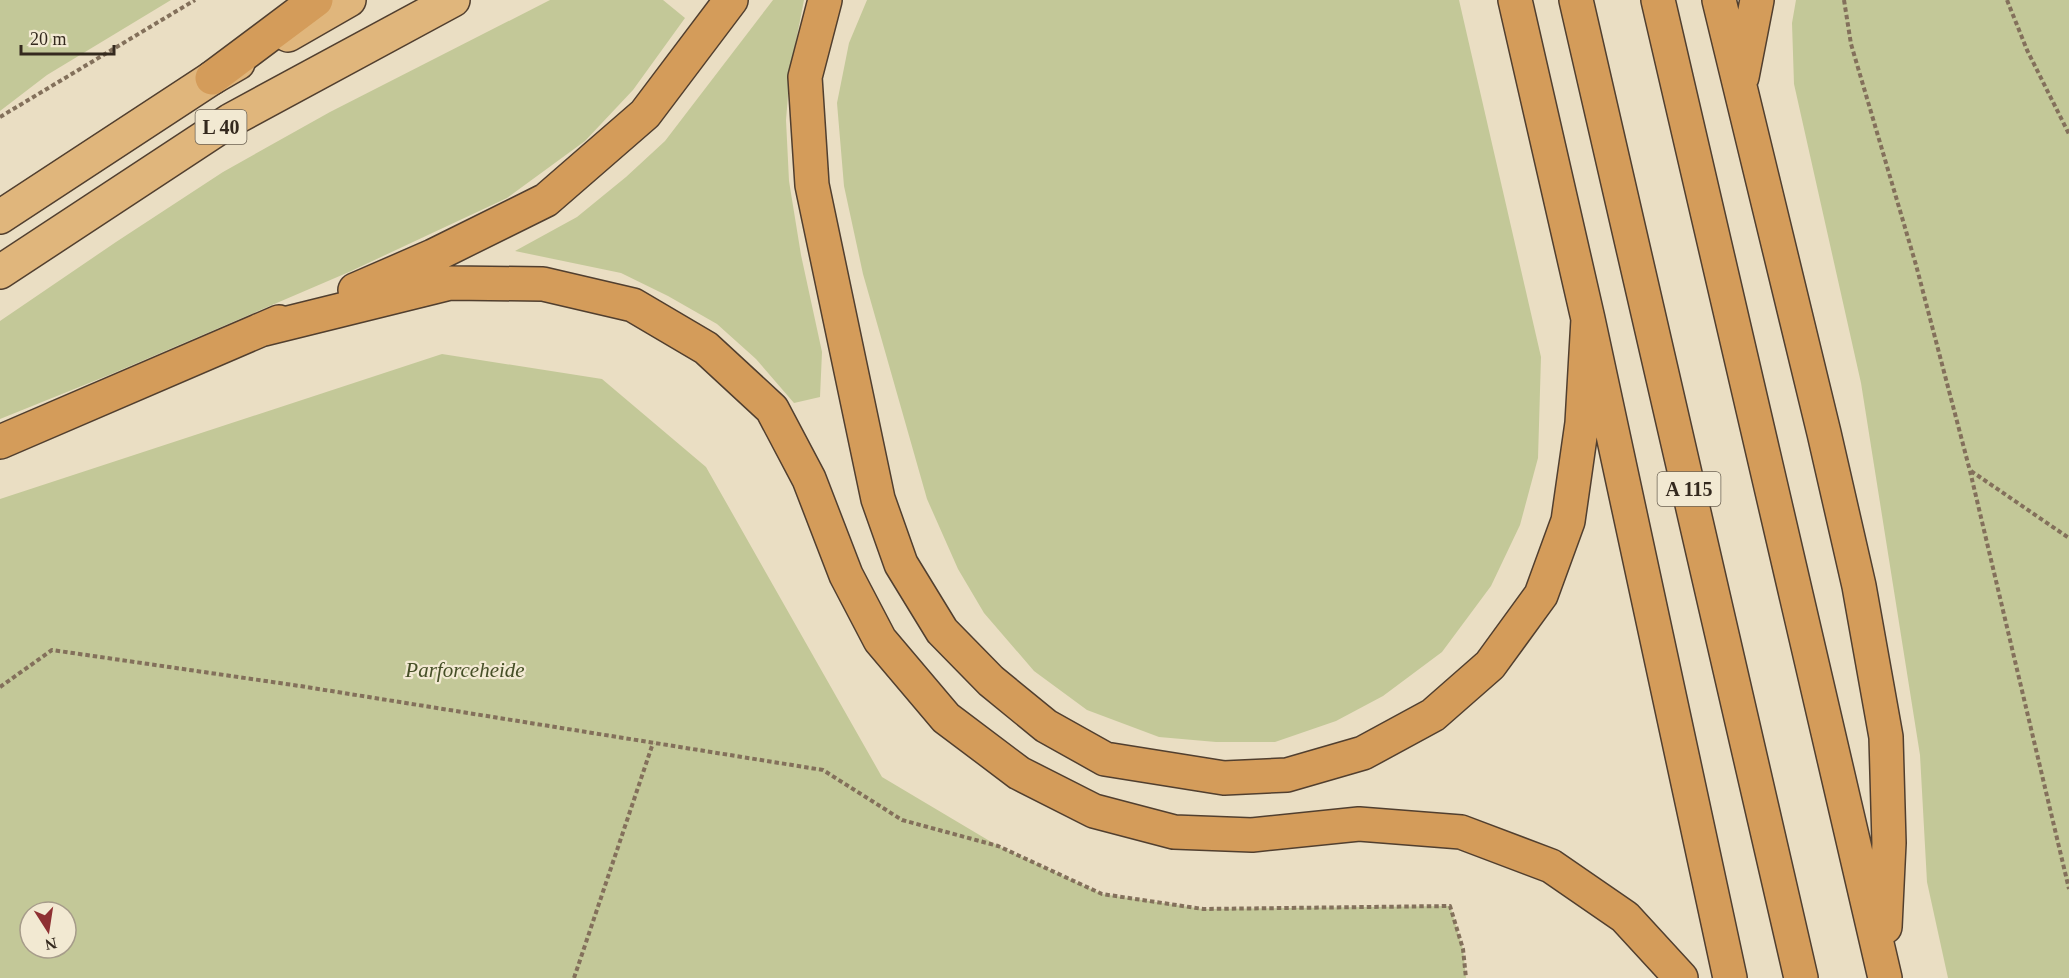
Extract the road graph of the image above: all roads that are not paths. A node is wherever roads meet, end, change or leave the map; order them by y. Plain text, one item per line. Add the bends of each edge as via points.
1 (316, 0) edge
2 (349, 0) edge
3 (453, 0) edge
4 (731, 0) edge
5 (825, 0) edge
6 (1515, 0) edge
7 (1576, 0) edge
8 (1658, 0) edge
9 (1719, 0) edge
10 (1757, 0) edge
11 (212, 78) junction
12 (1740, 87) junction
13 (0, 217) edge
14 (0, 272) edge
15 (1588, 319) junction
16 (260, 330) junction
17 (0, 442) edge
18 (1884, 973) edge
19 (1681, 978) edge
20 (1730, 978) edge
21 (1802, 978) edge

1 - 11 highway
2 - 11 highway, L 40
3 - 14 highway, L 40 via 231,120
4 - 16 highway via 645,114 546,200 433,256
5 - 15 highway via 806,77 812,185 878,499 901,564 942,631 991,681 1046,726 1106,759 1224,778 1287,775 1363,753 1433,715 1490,665 1541,595 1568,521 1582,423
6 - 15 highway
7 - 21 highway, A 115
8 - 18 highway
9 - 12 highway
10 - 12 highway
11 - 13 highway, L 40
12 - 18 highway via 1857,575 1886,737 1890,843
15 - 20 highway
16 - 17 highway
16 - 19 highway via 450,283 543,284 633,305 706,348 771,409 810,479 846,575 880,640 946,718 1019,773 1094,811 1174,832 1252,835 1359,824 1461,832 1551,866 1625,917

